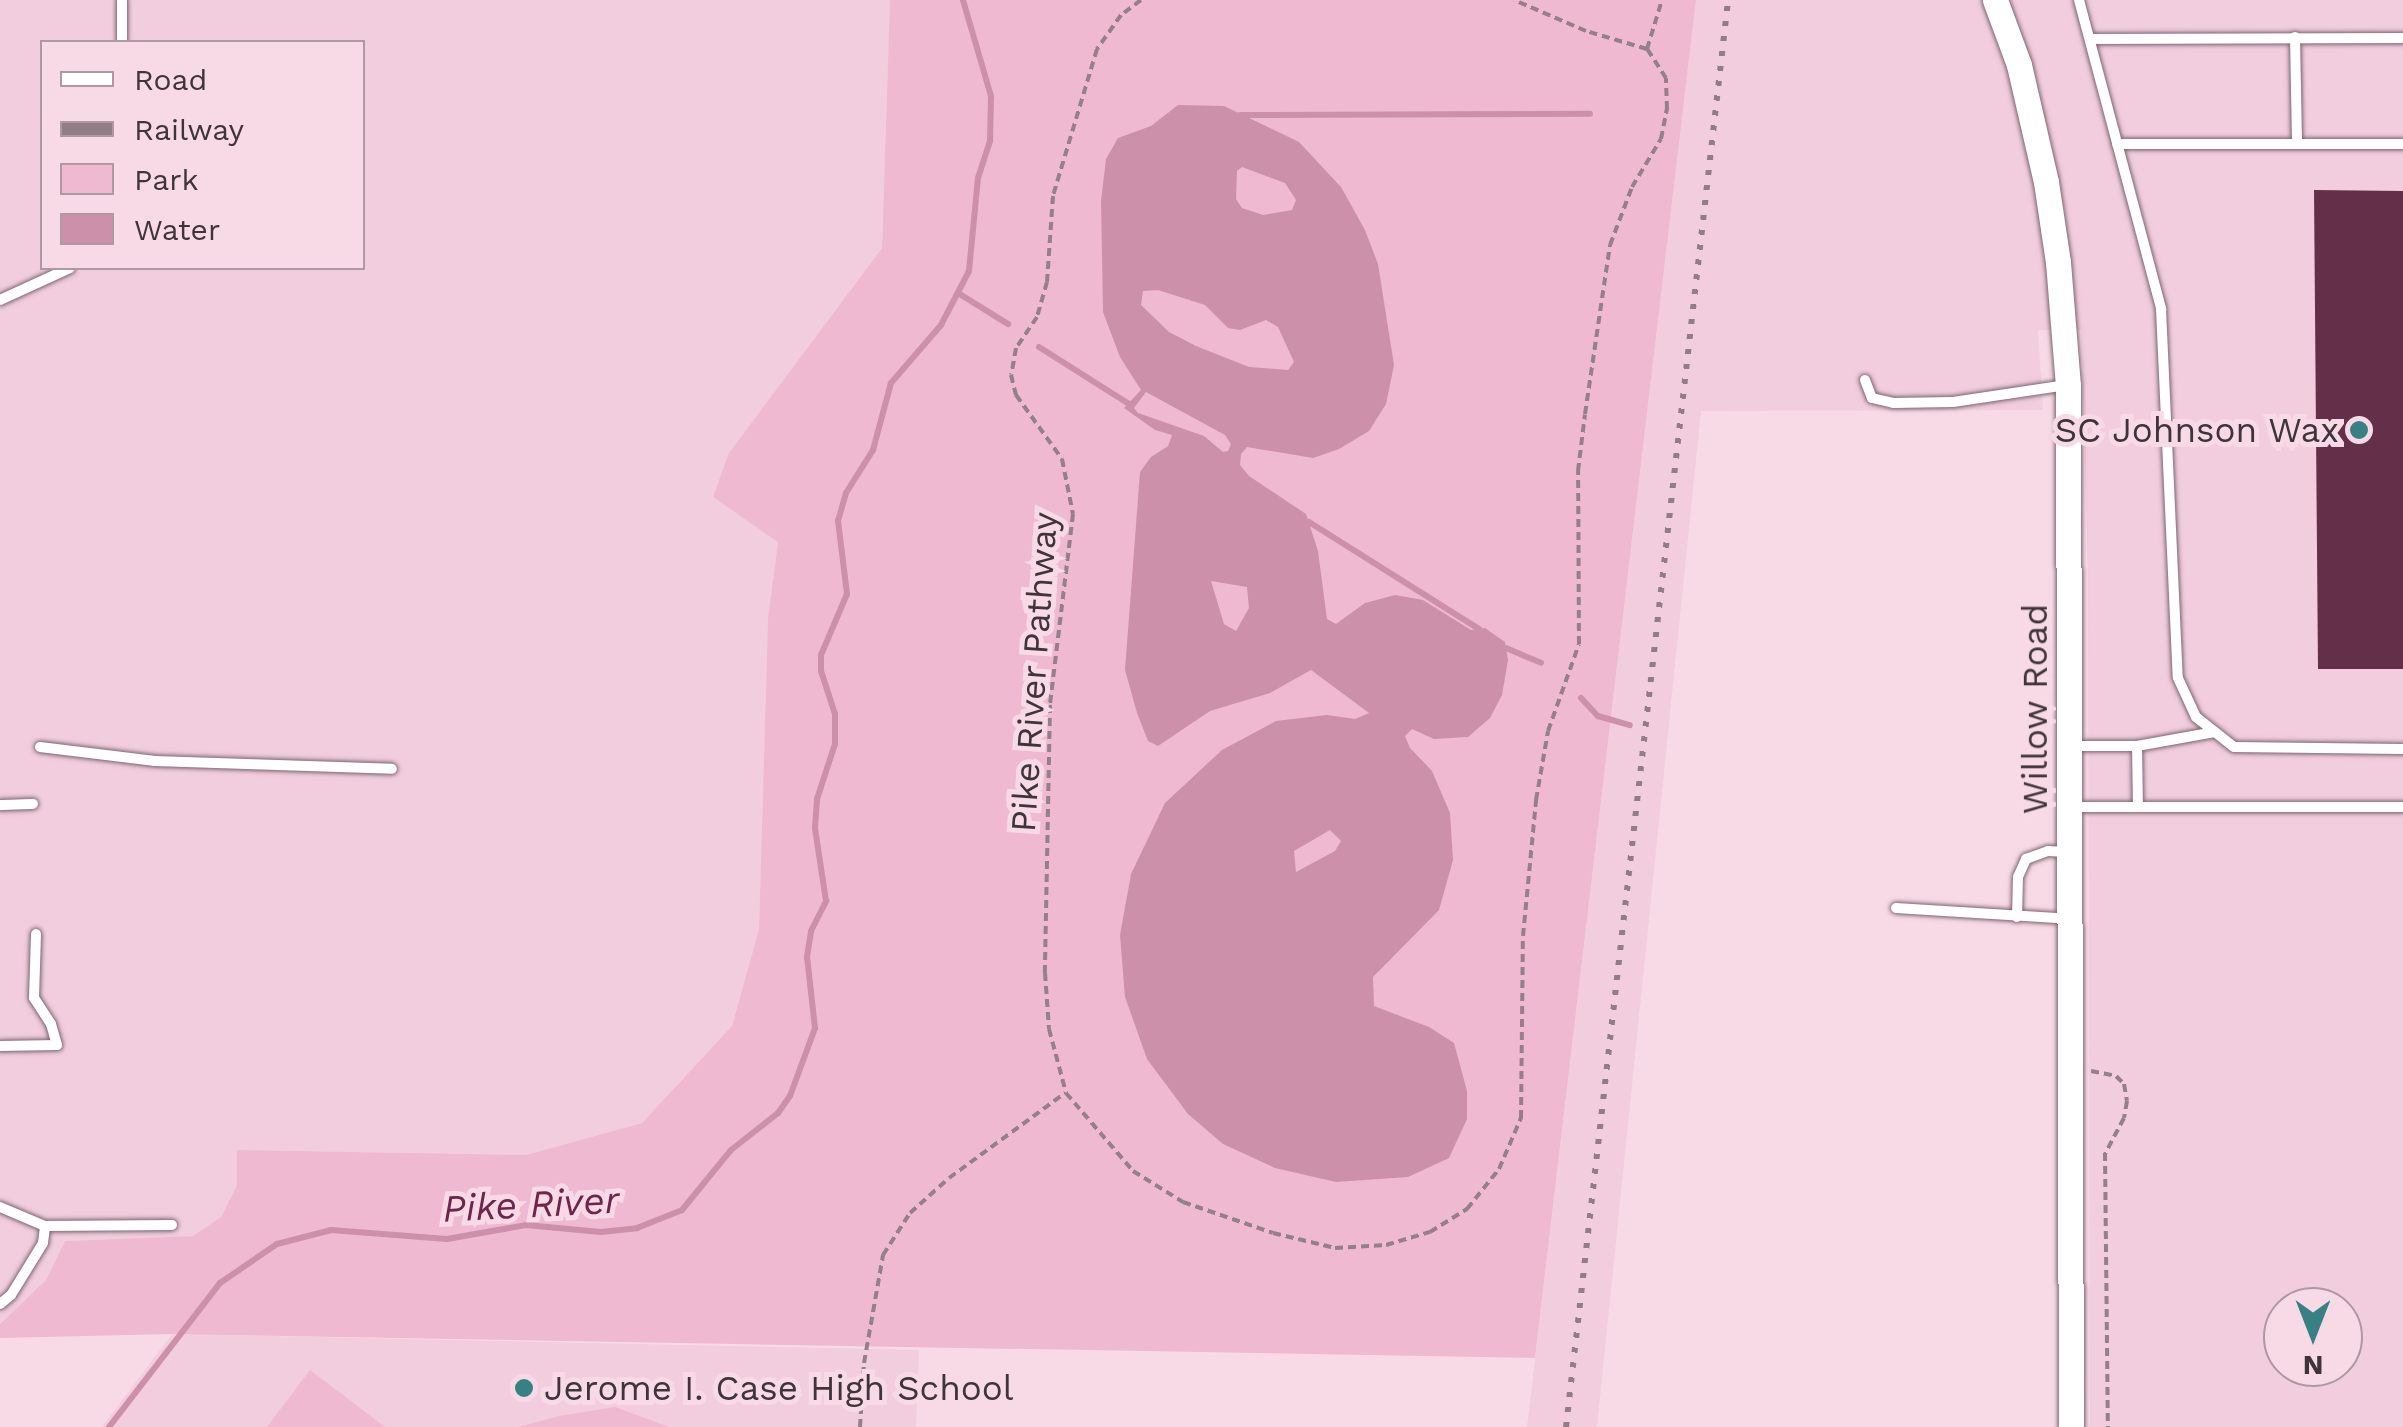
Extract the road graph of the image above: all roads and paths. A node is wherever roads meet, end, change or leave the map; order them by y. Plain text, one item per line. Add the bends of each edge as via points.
1 (122, 0) edge
2 (1140, 0) edge
3 (1514, 0) edge
4 (1662, 0) edge
5 (1995, 0) edge
6 (2080, 0) edge
7 (2295, 37) junction
8 (2403, 38) edge
9 (2090, 39) junction
10 (122, 40) edge
11 (1647, 49) junction
12 (2117, 144) junction
13 (2297, 144) junction
14 (2403, 144) edge
15 (66, 270) edge
16 (0, 300) edge
17 (1865, 380) dead end
18 (2068, 385) junction
19 (2214, 732) junction
20 (2070, 746) junction
21 (2137, 746) junction
22 (40, 747) dead end
23 (2403, 749) edge
24 (392, 768) dead end
25 (33, 804) dead end
26 (0, 805) edge
27 (2070, 807) junction
28 (2403, 807) edge
29 (2138, 808) junction
30 (2071, 852) junction
31 (1896, 908) dead end
32 (2017, 917) junction
33 (2070, 919) junction
34 (36, 934) dead end
35 (0, 1046) edge
36 (2072, 1070) junction
37 (1066, 1093) junction
38 (0, 1207) edge
39 (172, 1225) dead end
40 (46, 1226) junction
41 (0, 1304) edge
42 (860, 1427) edge
43 (2071, 1427) edge
44 (2108, 1427) edge

1 - 10 lane
2 - 37 path, Pike River Pathway via 1097,49 1053,196 1048,282 1037,317 1016,348 1011,375 1016,396 1062,458 1073,514 1050,705 1045,973 1049,1030
3 - 11 path
4 - 11 path
5 - 18 street, Willow Road via 2020,64 2046,182
6 - 9 lane
7 - 8 lane
7 - 9 lane
7 - 13 lane
9 - 12 lane
11 - 37 path, Pike River Pathway via 1666,78 1668,109 1661,139 1632,187 1610,245 1578,471 1579,644 1548,730 1536,800 1524,936 1521,1118 1499,1169 1466,1209 1430,1232 1386,1245 1335,1248 1183,1202 1133,1172
12 - 13 lane
12 - 19 lane via 2161,310 2178,678 2196,717
13 - 14 lane
15 - 16 lane
17 - 18 lane via 1872,398 1893,403 1954,402
18 - 20 street, Willow Road
19 - 21 lane
19 - 23 lane via 2234,746
20 - 21 lane
20 - 27 street, Willow Road
21 - 29 lane
22 - 24 lane via 155,761
25 - 26 lane
27 - 29 lane
27 - 30 street, Willow Road
28 - 29 lane
30 - 32 lane via 2026,859 2018,877
30 - 33 street, Willow Road
31 - 32 lane
32 - 33 lane
33 - 36 street, Willow Road
34 - 35 lane via 34,998 57,1045
36 - 43 street, Willow Road
36 - 44 path via 2116,1076 2127,1101 2105,1153
37 - 42 path via 910,1212 883,1255
38 - 40 lane
39 - 40 lane
40 - 41 lane via 43,1243

